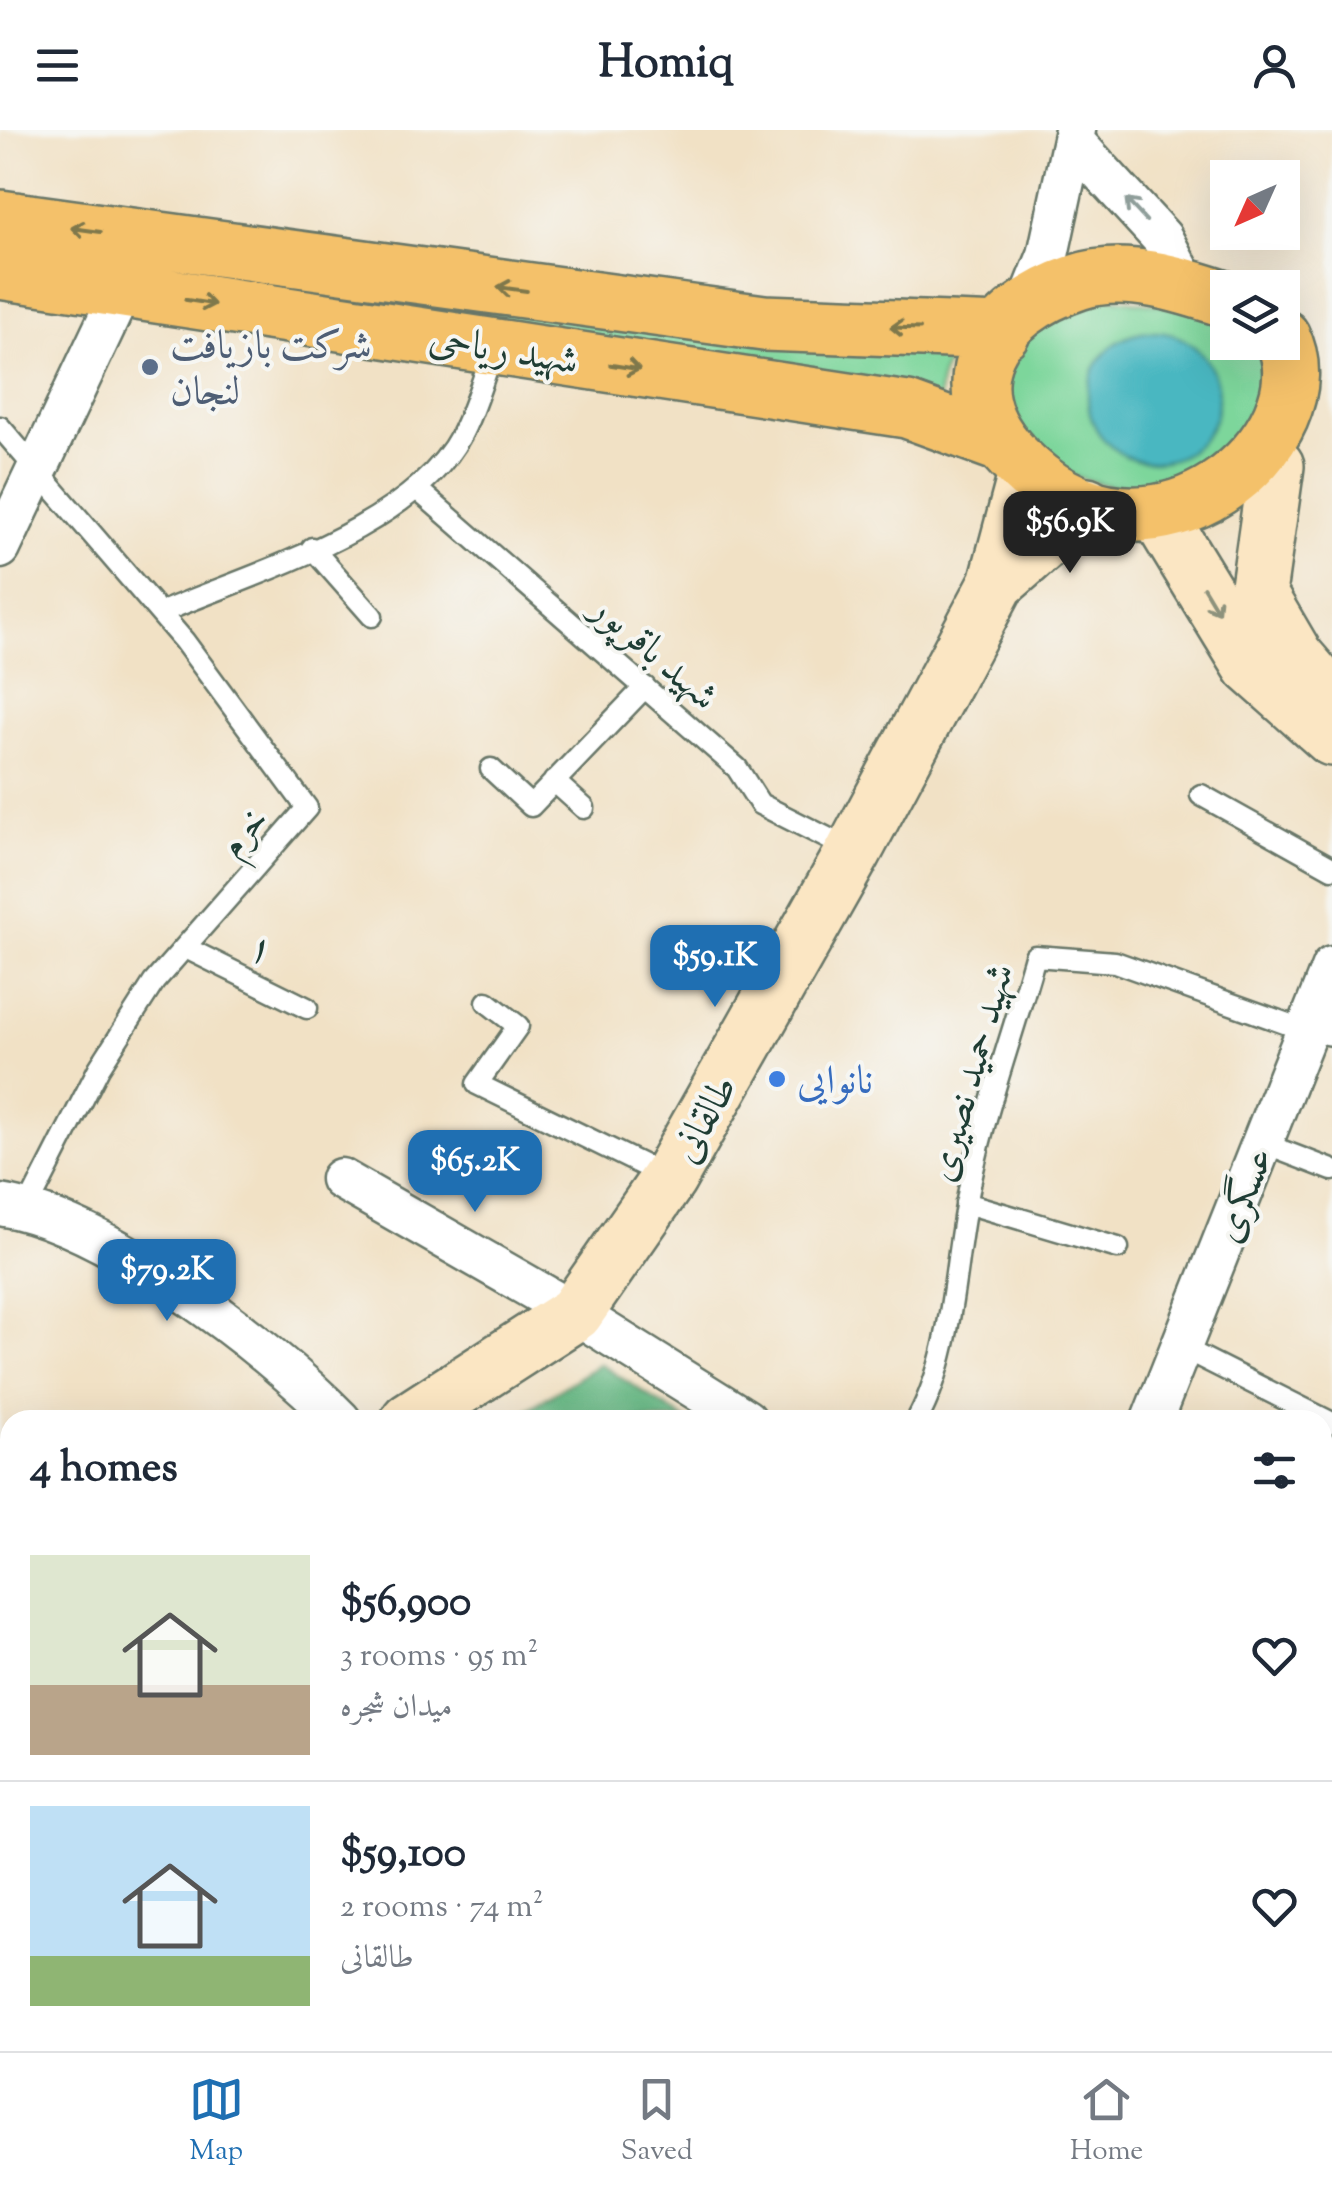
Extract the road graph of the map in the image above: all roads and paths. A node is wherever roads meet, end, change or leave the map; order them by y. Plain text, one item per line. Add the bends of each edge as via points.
1 (1074, 136) edge
2 (0, 218) edge
3 (0, 271) edge
4 (122, 290) junction
5 (1208, 293) edge
6 (1015, 320) junction
7 (495, 347) junction
8 (1300, 354) edge
9 (1324, 389) edge
10 (0, 428) edge
11 (1296, 451) junction
12 (1015, 458) junction
13 (37, 468) junction
14 (418, 490) junction
15 (1087, 505) junction
16 (1160, 517) junction
17 (0, 548) edge
18 (312, 548) junction
19 (997, 583) junction
20 (160, 613) junction
21 (372, 616) dead end
22 (645, 687) junction
23 (1332, 699) edge
24 (1332, 738) edge
25 (491, 769) dead end
26 (554, 781) junction
27 (1202, 794) dead end
28 (584, 808) dead end
29 (854, 851) junction
30 (1332, 868) edge
31 (186, 948) junction
32 (1332, 967) edge
33 (486, 1002) dead end
34 (307, 1008) dead end
35 (1319, 1033) edge
36 (1262, 1144) junction
37 (1332, 1170) edge
38 (669, 1178) junction
39 (341, 1179) dead end
40 (966, 1203) junction
41 (14, 1207) edge
42 (1118, 1248) dead end
43 (575, 1312) junction
44 (1181, 1347) junction
45 (330, 1410) edge
46 (424, 1410) edge
47 (730, 1410) edge
48 (922, 1410) edge
49 (1156, 1410) edge
50 (1308, 1410) edge

5 -> 1 street
1 - 6 street via 1048,254
6 -> 2 main road, شهید ریاحی via 764,323
3 - 4 main road, شهید ریاحی
4 -> 7 main road, شهید ریاحی
4 - 13 street
5 - 6 main road via 1142,278 1080,281
6 - 12 main road via 987,351 976,392 990,430
7 -> 12 main road, شهید ریاحی via 907,410
7 - 14 lane via 461,437
8 - 9 main road
9 - 11 main road
10 - 13 lane, خرم
11 - 16 main road via 1224,497
11 - 23 street via 1258,594 1295,656
12 - 15 main road via 1062,496
12 - 19 street
13 - 17 street
13 - 20 lane, خرم
14 - 18 lane
14 - 22 lane, شهید باقرپور
15 - 16 main road
15 - 19 street
16 -> 24 street via 1251,666
18 - 20 lane
18 - 21 lane
19 - 29 street, طالقانی
20 - 31 lane, خرم via 307,808
22 - 26 lane
22 - 29 lane, شهید باقرپور via 738,768 760,804
25 - 26 lane via 531,806
26 - 28 lane
27 - 30 lane
29 - 38 street, طالقانی
31 - 34 lane, ۱
31 - 41 lane, خرم via 154,982
32 - 35 street, عسگری
33 - 38 lane via 518,1026 476,1084
35 - 36 street, عسگری
35 - 40 lane, شهید حمید نصیری via 1114,962 1035,956
36 - 37 lane
36 - 44 street, عسگری
38 - 43 street, طالقانی
39 - 43 street
40 - 42 lane
40 - 48 lane, شهید حمید نصیری via 955,1292
41 - 45 street via 100,1244 180,1290 298,1377
43 - 46 street, طالقانی
43 - 47 street
44 - 49 street, عسگری
44 - 50 lane

